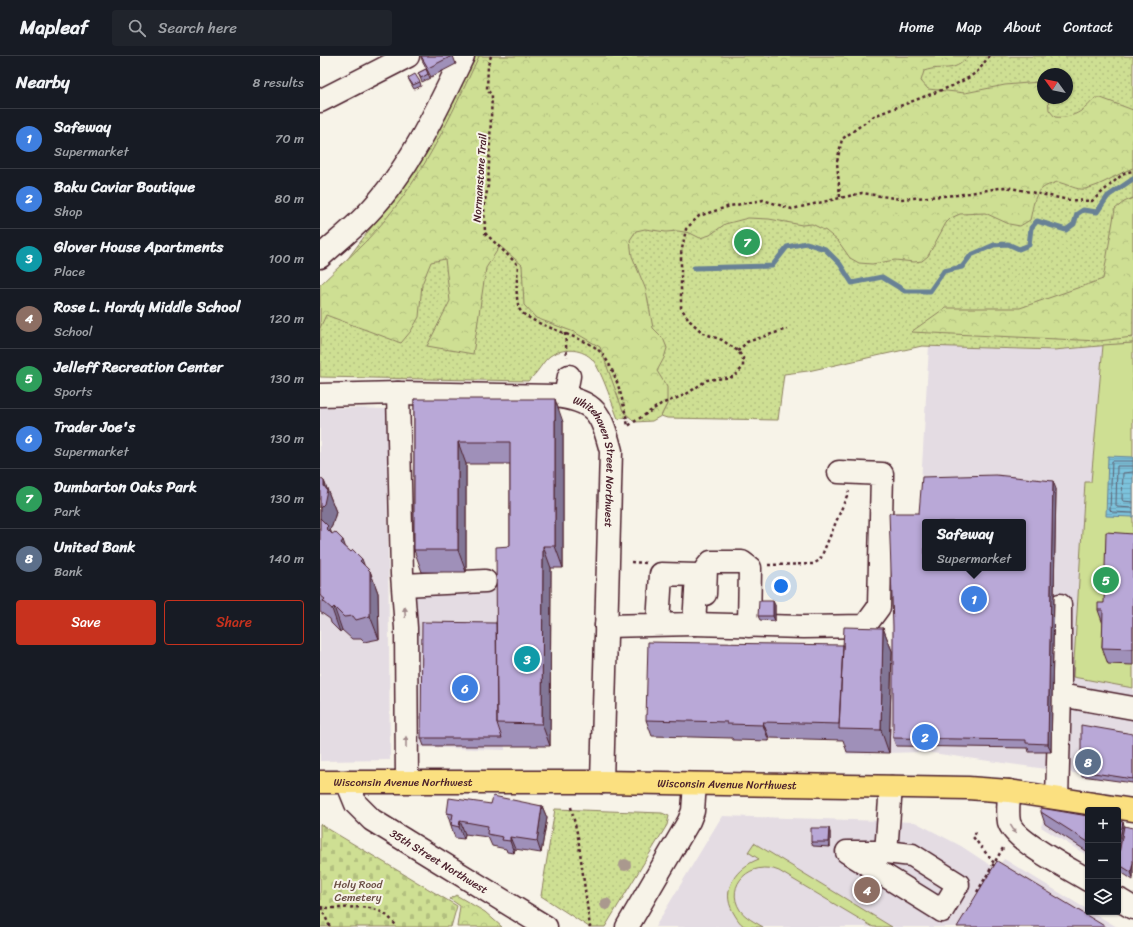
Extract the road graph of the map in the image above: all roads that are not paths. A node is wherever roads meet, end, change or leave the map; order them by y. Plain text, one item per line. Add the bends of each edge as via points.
1 (408, 56) edge
2 (463, 56) edge
3 (320, 102) edge
4 (320, 257) edge
5 (569, 376) road end
6 (398, 393) junction
7 (320, 394) edge
8 (566, 397) junction
9 (847, 472) road end
10 (403, 579) junction
11 (485, 581) dead end
12 (1060, 604) dead end
13 (658, 624) junction
14 (699, 625) junction
15 (606, 626) junction
16 (749, 626) junction
17 (1060, 695) junction
18 (1133, 708) edge
19 (407, 781) junction
20 (320, 782) edge
21 (347, 782) junction
22 (602, 782) junction
23 (695, 784) junction
24 (891, 787) junction
25 (1009, 791) junction
26 (1057, 798) junction
27 (1133, 810) edge
28 (886, 852) dead end
29 (1086, 879) edge
30 (1121, 901) edge
31 (1133, 908) edge
32 (546, 927) edge
33 (627, 927) edge

1 - 3 street
2 - 4 street via 425,131 398,175 367,214
5 - 8 street
6 - 7 street, Whitehaven Street Northwest
6 - 8 street, Whitehaven Street Northwest
6 - 10 street
8 - 15 street, Whitehaven Street Northwest via 584,403 596,412 604,425 611,451
9 - 16 street via 882,474 879,607 865,626
10 - 11 street
19 -> 10 street via 406,628
12 - 17 street
13 - 14 street
13 - 14 street via 661,574 697,575
13 - 15 street
14 - 16 street
14 - 16 street via 706,568 711,562 742,562 750,568
15 - 22 street, Whitehaven Street Northwest
17 - 18 street
17 - 26 street
19 - 21 main road, Wisconsin Avenue Northwest
19 - 22 main road, Wisconsin Avenue Northwest
20 - 21 main road, Wisconsin Avenue Northwest
21 - 32 street, 35th Street Northwest via 356,804 372,820
22 - 23 main road, Wisconsin Avenue Northwest
23 - 24 main road, Wisconsin Avenue Northwest
23 - 33 street via 693,811 689,821
24 - 25 main road, Wisconsin Avenue Northwest
24 - 28 street
25 - 26 main road, Wisconsin Avenue Northwest
25 -> 29 street via 1009,822 1016,833 1026,842
26 - 27 main road, Wisconsin Avenue Northwest
30 - 31 street

